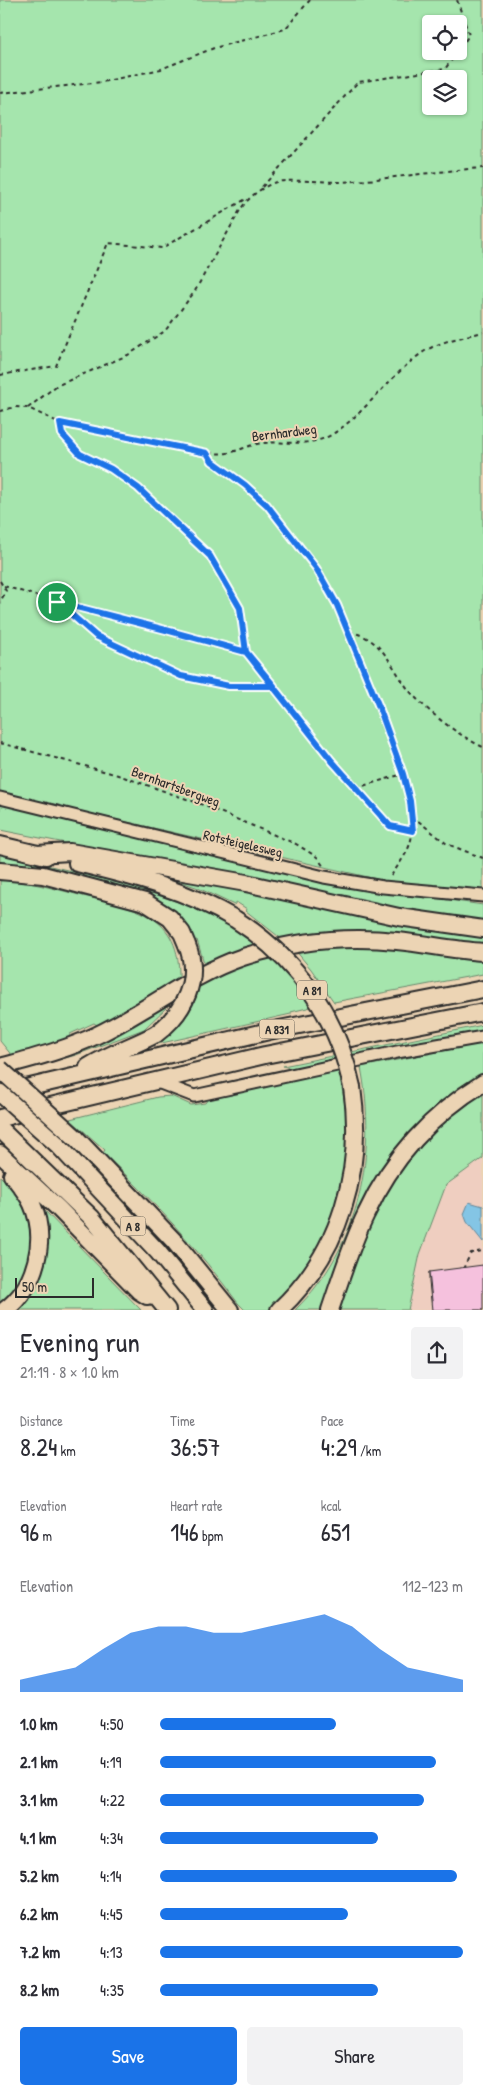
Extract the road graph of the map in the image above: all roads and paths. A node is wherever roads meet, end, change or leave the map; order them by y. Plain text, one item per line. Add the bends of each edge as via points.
1 (310, 0) edge
2 (457, 0) edge
3 (462, 15) edge
4 (451, 60) edge
5 (0, 93) edge
6 (483, 168) edge
7 (260, 190) junction
8 (248, 198) junction
9 (483, 332) edge
10 (0, 375) edge
11 (28, 408) junction
12 (0, 410) edge
13 (60, 423) junction
14 (207, 453) junction
15 (0, 581) edge
16 (4, 586) junction
17 (0, 602) edge
18 (57, 602) junction
19 (349, 632) junction
20 (246, 652) junction
21 (274, 686) junction
22 (0, 743) edge
23 (483, 747) edge
24 (403, 774) junction
25 (356, 788) junction
26 (0, 798) edge
27 (412, 816) junction
28 (413, 831) junction
29 (0, 845) edge
30 (37, 854) junction
31 (483, 858) edge
32 (0, 871) edge
33 (324, 877) junction
34 (383, 887) junction
35 (483, 896) edge
36 (483, 929) edge
37 (483, 952) edge
38 (483, 989) edge
39 (483, 1012) edge
40 (483, 1037) edge
41 (0, 1068) edge
42 (73, 1076) junction
43 (154, 1080) junction
44 (483, 1083) edge
45 (0, 1094) edge
46 (0, 1118) edge
47 (0, 1129) edge
48 (0, 1154) edge
49 (7, 1165) edge
50 (483, 1250) edge
51 (462, 1270) edge
52 (167, 1309) edge
53 (6, 1310) edge
54 (205, 1310) edge
55 (230, 1310) edge
56 (280, 1310) edge
57 (330, 1310) edge

1 - 5 path via 285,28 214,48 160,69 102,82
2 - 3 path
4 - 7 path via 445,69 358,82
6 - 7 path via 369,180 278,182
7 - 8 path
8 - 10 path via 162,248 108,243 56,366
8 - 11 path via 195,291 165,331 128,355 56,386
9 - 14 path, Bernhardweg via 438,344 422,353 330,435 314,441 263,443 226,453
11 - 12 path, Bernhardweg
11 - 13 path, Bernhardweg
13 - 14 path, Bernhardweg
13 - 20 path via 62,434 80,454 111,469 138,488 210,556 240,608
14 - 19 path via 212,461 267,505 316,568
15 - 16 path
16 - 17 path via 6,591
16 - 18 path
18 - 20 path
18 - 21 path via 96,636 181,676 229,686
19 - 23 path via 361,634 375,643 414,696 463,736
19 - 24 path
20 - 21 path
21 - 25 path
22 - 33 path, Bernhartsbergweg via 118,775 198,803 309,851 324,864
24 - 25 path
24 - 27 path
25 - 28 path via 390,826
26 - 33 lane, Rotsteigelesweg
27 - 28 path
27 - 31 path via 447,844
28 - 34 path via 408,850
29 - 30 highway, A 81
30 - 36 highway via 70,852 246,883 399,918
30 - 56 highway, A 81, bridge via 165,887 235,919 274,948 293,967 312,990 334,1030 352,1087 355,1159 342,1214 331,1241 316,1267
32 - 42 highway, bridge via 43,876 145,902 170,918 187,945 192,969 187,996 175,1017 156,1034 101,1059
33 - 34 lane, Rotsteigelesweg
34 - 35 lane, Rotsteigelesweg
37 - 41 highway via 358,939 311,942 259,952 200,975 86,1040
38 - 42 highway, A 831 via 285,1028
39 - 43 highway, A 831
40 - 43 lane via 194,1096
41 - 55 highway, bridge via 76,1138 174,1241
42 - 45 highway, A 831
43 - 46 highway, A 831
44 - 57 highway via 431,1122 388,1173 359,1229
45 - 54 highway, A 8, bridge via 58,1145 158,1252
47 - 52 highway, A 8 via 92,1218
48 - 49 highway
49 - 52 highway via 139,1291
49 - 53 highway via 33,1205 39,1244 28,1282
50 - 51 path via 471,1253

